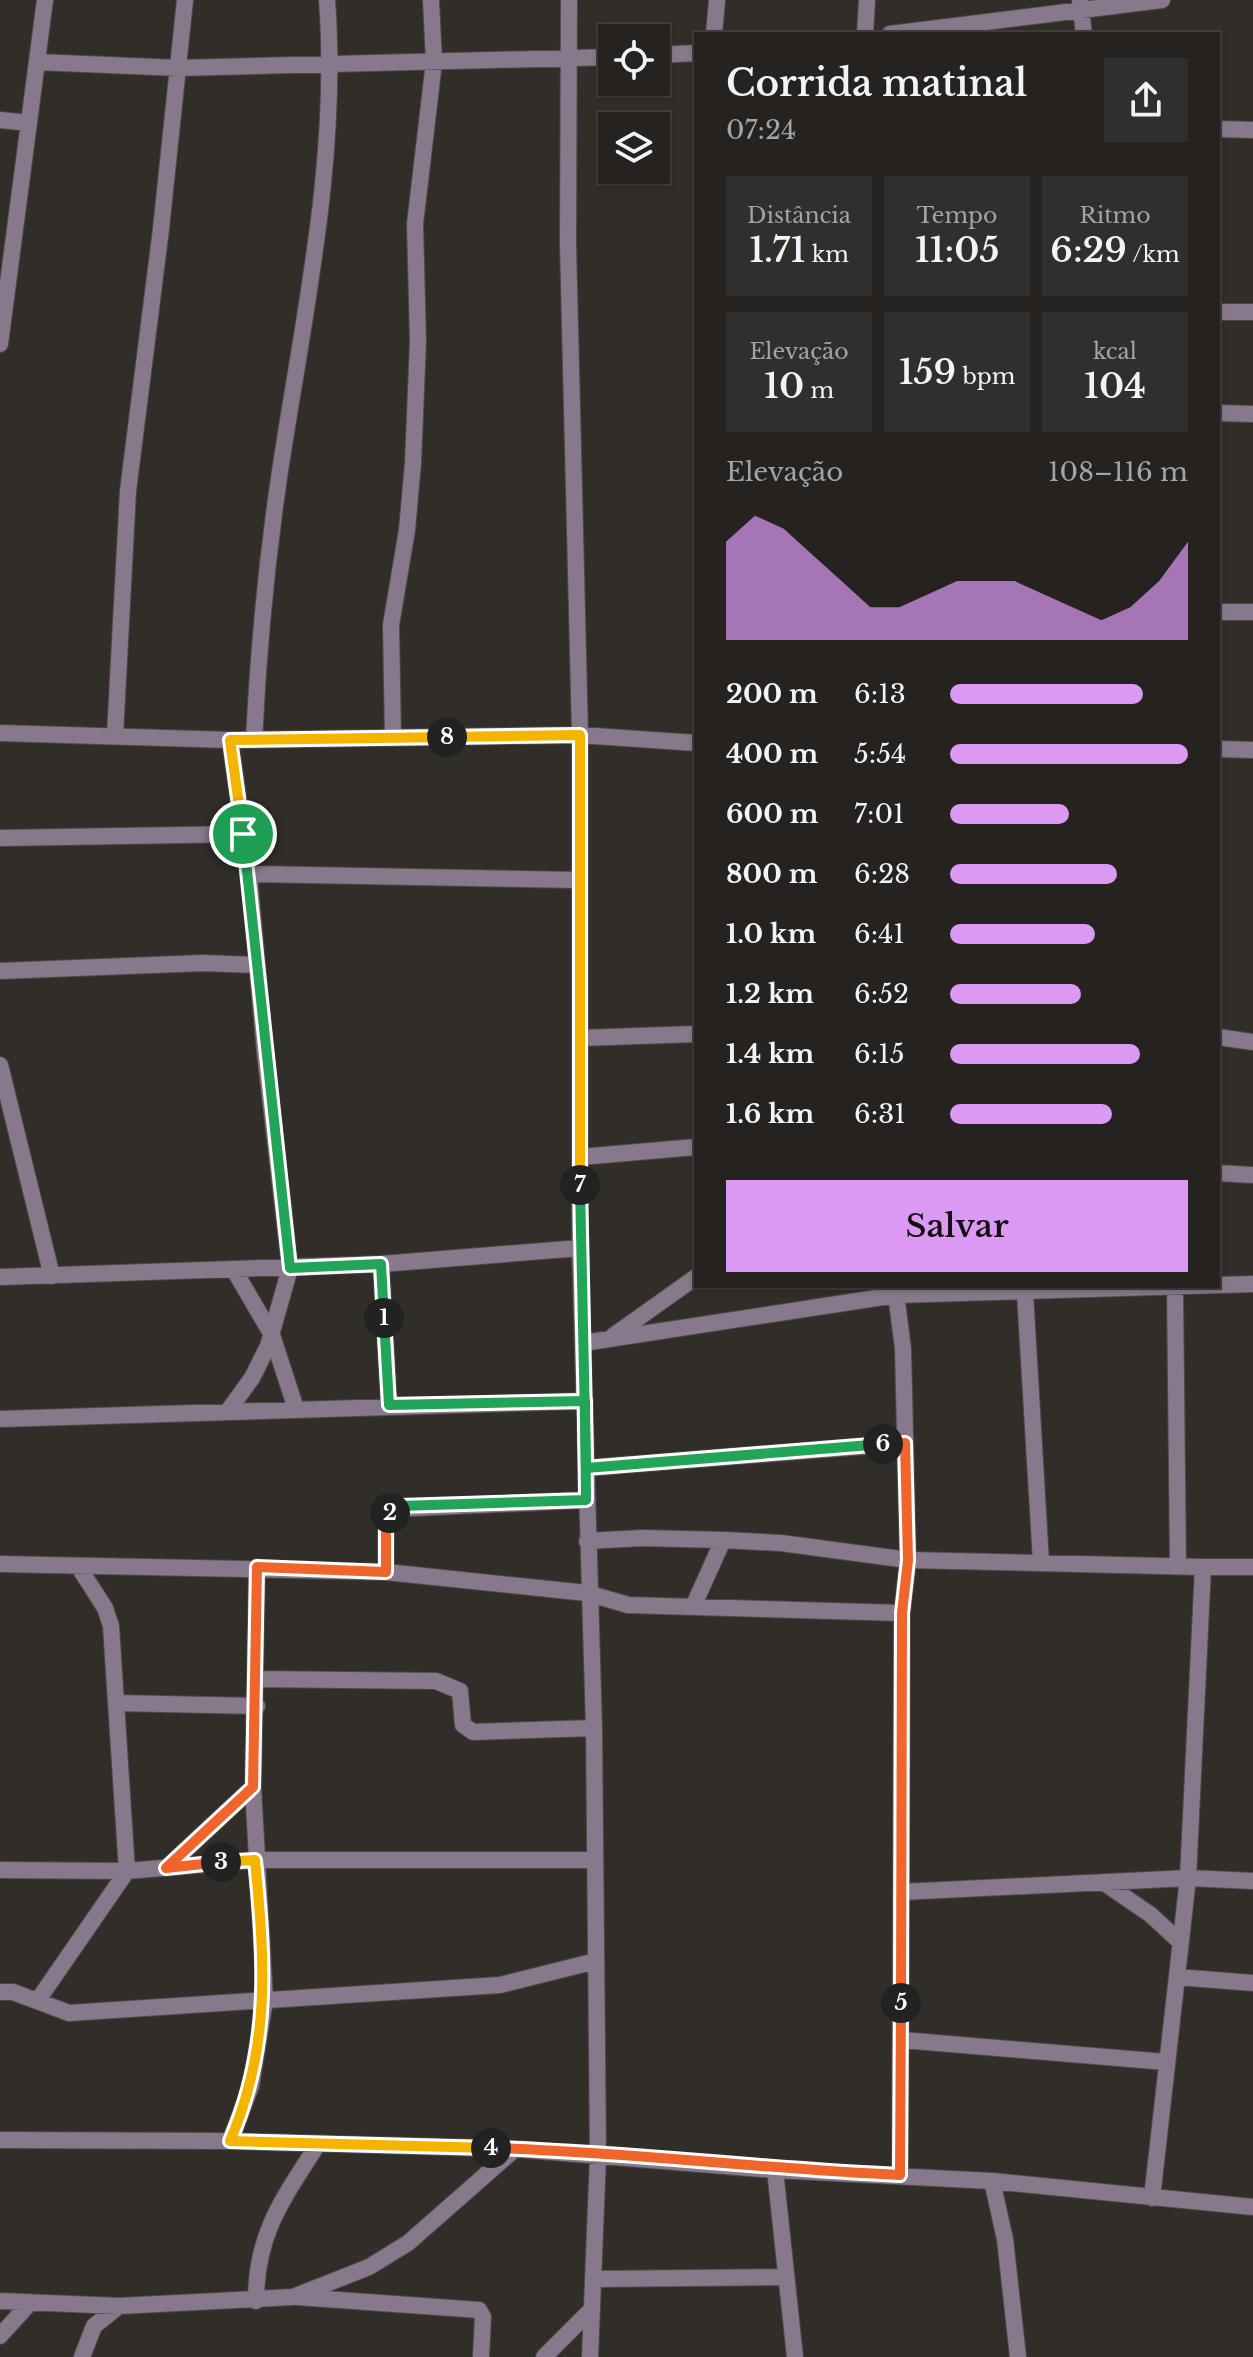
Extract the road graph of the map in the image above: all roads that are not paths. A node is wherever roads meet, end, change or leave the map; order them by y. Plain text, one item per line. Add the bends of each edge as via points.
1 (45, 0) edge
2 (185, 0) edge
3 (327, 0) edge
4 (431, 0) edge
5 (569, 0) edge
6 (717, 0) edge
7 (867, 0) edge
8 (1162, 0) edge
9 (1081, 6) edge
10 (714, 32) edge
11 (865, 32) edge
12 (904, 32) edge
13 (1084, 32) edge
14 (694, 53) edge
15 (670, 54) edge
16 (598, 58) edge
17 (570, 59) junction
18 (37, 62) junction
19 (434, 62) junction
20 (332, 67) junction
21 (179, 68) junction
22 (0, 120) edge
23 (29, 123) junction
24 (1220, 129) edge
25 (1253, 130) edge
26 (1220, 312) edge
27 (1253, 312) edge
28 (0, 344) edge
29 (1220, 413) edge
30 (1253, 414) edge
31 (1220, 612) edge
32 (1253, 612) edge
33 (0, 733) edge
34 (115, 735) junction
35 (580, 735) junction
36 (393, 738) junction
37 (230, 740) junction
38 (254, 740) junction
39 (694, 743) edge
40 (1220, 749) edge
41 (1253, 750) edge
42 (243, 834) junction
43 (0, 838) edge
44 (249, 874) junction
45 (578, 880) junction
46 (256, 965) junction
47 (0, 971) edge
48 (694, 1034) edge
49 (1220, 1037) edge
50 (580, 1038) junction
51 (1253, 1042) edge
52 (0, 1065) edge
53 (4, 1099) edge
54 (694, 1147) edge
55 (580, 1157) junction
56 (1220, 1173) edge
57 (1253, 1175) edge
58 (580, 1248) junction
59 (381, 1264) junction
60 (290, 1268) junction
61 (234, 1270) junction
62 (52, 1276) junction
63 (694, 1278) edge
64 (2, 1282) edge
65 (1253, 1284) edge
66 (1220, 1286) edge
67 (1191, 1288) edge
68 (1175, 1289) junction
69 (895, 1290) edge
70 (1025, 1293) junction
71 (272, 1335) junction
72 (608, 1339) junction
73 (583, 1343) junction
74 (585, 1401) junction
75 (389, 1405) junction
76 (296, 1409) junction
77 (228, 1411) junction
78 (0, 1419) edge
79 (905, 1443) junction
80 (586, 1468) junction
81 (586, 1500) junction
82 (723, 1540) junction
83 (587, 1541) junction
84 (908, 1560) junction
85 (1041, 1562) junction
86 (0, 1564) edge
87 (78, 1566) junction
88 (1178, 1566) junction
89 (257, 1567) junction
90 (1203, 1567) junction
91 (1253, 1567) edge
92 (386, 1572) junction
93 (587, 1593) junction
94 (693, 1607) junction
95 (902, 1613) junction
96 (256, 1679) junction
97 (117, 1703) junction
98 (257, 1706) junction
99 (594, 1728) junction
100 (253, 1787) junction
101 (255, 1860) junction
102 (594, 1860) junction
103 (166, 1868) junction
104 (0, 1870) edge
105 (127, 1871) junction
106 (1188, 1878) junction
107 (1253, 1881) edge
108 (1103, 1882) junction
109 (901, 1892) junction
110 (1180, 1942) junction
111 (596, 1961) junction
112 (1177, 1977) junction
113 (1253, 1983) edge
114 (0, 1992) edge
115 (38, 2000) junction
116 (265, 2000) junction
117 (902, 2040) junction
118 (1166, 2062) junction
119 (0, 2140) edge
120 (230, 2141) junction
121 (318, 2144) junction
122 (515, 2149) junction
123 (598, 2156) junction
124 (775, 2170) junction
125 (900, 2175) junction
126 (992, 2181) junction
127 (1152, 2198) junction
128 (1253, 2207) edge
129 (784, 2277) junction
130 (593, 2279) junction
131 (293, 2297) junction
132 (0, 2301) edge
133 (256, 2301) junction
134 (29, 2304) junction
135 (119, 2306) junction
136 (592, 2309) junction
137 (0, 2336) edge
138 (82, 2357) edge
139 (481, 2357) edge
140 (544, 2357) edge
141 (590, 2357) edge
142 (795, 2357) edge
143 (1018, 2357) edge

1 - 18 street
2 - 21 street
3 - 20 street
4 - 19 street
5 - 17 street
6 - 10 street
7 - 11 street
8 - 9 street
9 - 12 street
9 - 13 street
14 - 15 street
16 - 17 street
17 - 19 street
17 - 35 street via 568,244
18 - 21 street
18 - 23 street
19 - 20 street
19 - 36 street via 415,224 418,356 407,530 391,625
20 - 21 street
20 - 38 street via 307,319 259,633
21 - 34 street via 128,491
22 - 23 street
23 - 28 street
24 - 25 street
26 - 27 street
29 - 30 street
31 - 32 street
33 - 34 street
34 - 37 street
35 - 36 street
35 - 39 street
35 - 45 street
36 - 38 street
37 - 38 street
37 - 42 street
40 - 41 street
42 - 43 street
42 - 44 street
44 - 45 street
44 - 46 street
45 - 50 street
46 - 47 street
46 - 60 street
48 - 50 street
49 - 51 street
50 - 55 street
52 - 53 street
53 - 62 street
54 - 55 street
55 - 58 street
56 - 57 street
58 - 59 street
58 - 73 street
59 - 60 street
59 - 75 street
60 - 61 street
60 - 71 street
61 - 62 street
61 - 71 street
62 - 64 street
63 - 72 street
65 - 66 street
67 - 68 street
68 - 70 street
68 - 88 street
69 - 70 street
69 - 72 street
69 - 79 street via 903,1349
70 - 85 street
71 - 76 street
71 - 77 street via 252,1378
72 - 73 street
73 - 74 street
74 - 75 street
74 - 80 street
75 - 76 street
76 - 77 street
77 - 78 street
79 - 80 street
79 - 84 street
80 - 81 street
81 - 83 street
81 - 92 street via 392,1509 386,1520
82 - 83 street
82 - 84 street
82 - 94 street
83 - 93 street
84 - 85 street
84 - 95 street
85 - 88 street
86 - 87 street
87 - 89 street
87 - 97 street via 111,1626
88 - 90 street
89 - 92 street
89 - 96 street
90 - 91 street
90 - 106 street
92 - 93 street
93 - 94 street via 628,1605
93 - 99 street
94 - 95 street
95 - 109 street
96 - 98 street
96 - 99 street via 436,1681 460,1691 463,1725 473,1732
97 - 98 street
97 - 105 street
98 - 100 street
99 - 102 street
100 - 101 street
100 - 103 street
101 - 102 street
101 - 103 street
101 - 116 street
102 - 111 street
103 - 105 street
104 - 105 street
105 - 115 street
106 - 107 street
106 - 108 street
106 - 110 street
108 - 109 street
108 - 110 street
109 - 117 street
110 - 112 street
111 - 116 street via 500,1985
111 - 123 street
112 - 113 street
112 - 118 street
114 - 115 street
115 - 116 street via 69,2013
116 - 120 street via 251,2086
117 - 118 street
117 - 125 street
118 - 127 street
119 - 120 street
120 - 121 street
121 - 122 street
121 - 133 street via 261,2244
122 - 123 street
122 - 131 street via 408,2243 369,2267
123 - 124 street
123 - 130 street
124 - 125 street
124 - 129 street
125 - 126 street
126 - 127 street
126 - 143 street via 1005,2239
127 - 128 street
129 - 130 street
129 - 142 street
130 - 136 street
131 - 133 street
131 - 139 street via 479,2310
132 - 134 street
133 - 135 street
134 - 135 street
134 - 137 street
135 - 138 street via 94,2326
136 - 140 street
136 - 141 street

